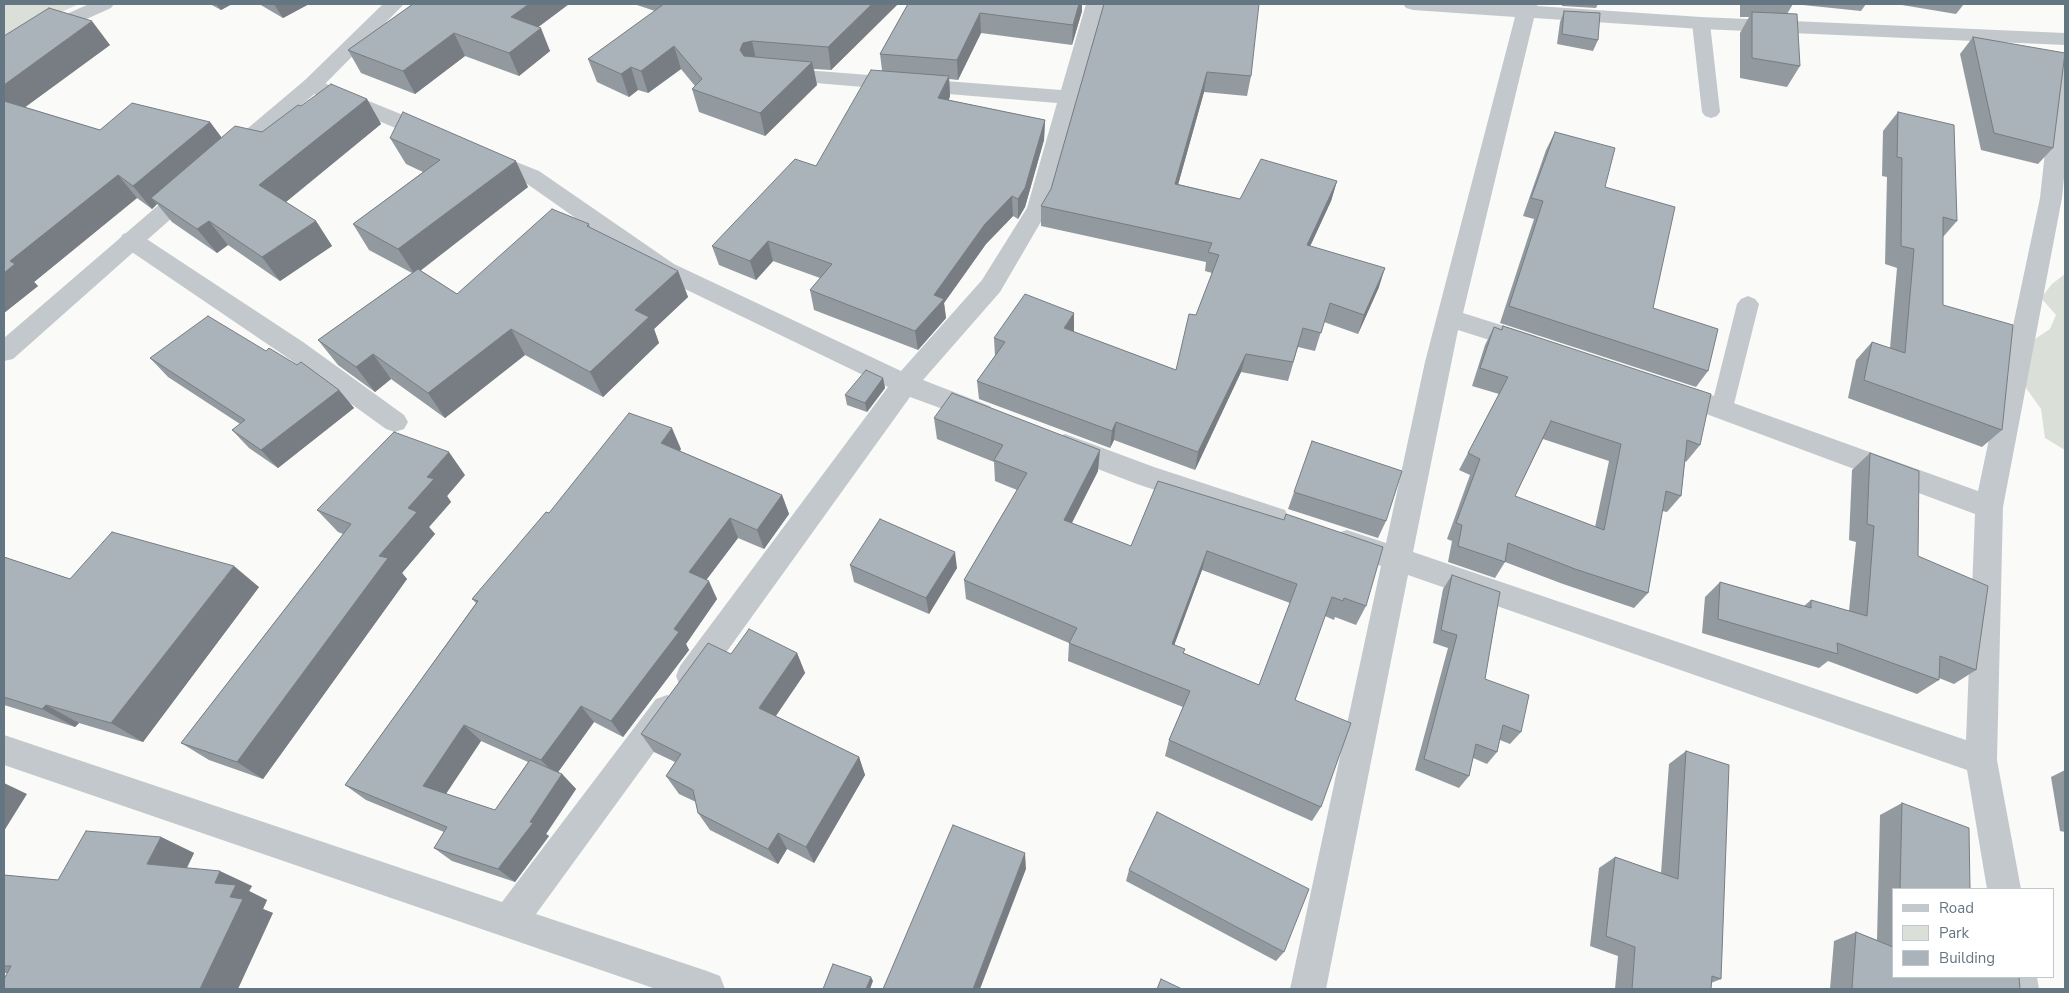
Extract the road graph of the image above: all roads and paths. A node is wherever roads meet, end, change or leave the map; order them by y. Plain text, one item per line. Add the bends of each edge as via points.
1 (104, 4) edge
2 (394, 4) edge
3 (1096, 4) edge
4 (1413, 4) edge
5 (1527, 7) edge
6 (1701, 23) junction
7 (2065, 38) edge
8 (4, 50) edge
9 (2065, 60) edge
10 (757, 72) edge
11 (312, 85) junction
12 (1069, 97) junction
13 (1711, 112) dead end
14 (130, 240) junction
15 (1748, 304) dead end
16 (1450, 318) junction
17 (4, 352) edge
18 (1554, 352) edge
19 (1648, 383) edge
20 (905, 384) junction
21 (1722, 408) junction
22 (395, 422) dead end
23 (1007, 423) edge
24 (1044, 437) edge
25 (1989, 507) junction
26 (1295, 525) edge
27 (1323, 534) edge
28 (1398, 559) junction
29 (4, 750) edge
30 (1981, 760) junction
31 (2004, 888) edge
32 (509, 921) junction
33 (707, 989) edge
34 (1308, 989) edge

1 - 8 street
2 - 11 street
3 - 12 street
4 - 5 street
5 - 6 street
5 - 16 street
6 - 7 street
6 - 13 lane
9 - 25 street via 2051,198
10 - 12 street
11 - 14 street
11 - 20 street via 531,176 666,270
12 - 20 street via 1038,208 991,286
14 - 17 street
14 - 22 street via 294,349
15 - 21 lane
16 - 18 street
16 - 28 street
19 - 21 street
20 - 23 street
20 - 32 street
21 - 25 street
24 - 26 street via 1147,476
25 - 30 street
27 - 28 street
28 - 30 street
28 - 34 street
29 - 32 street
30 - 31 street
32 - 33 street

